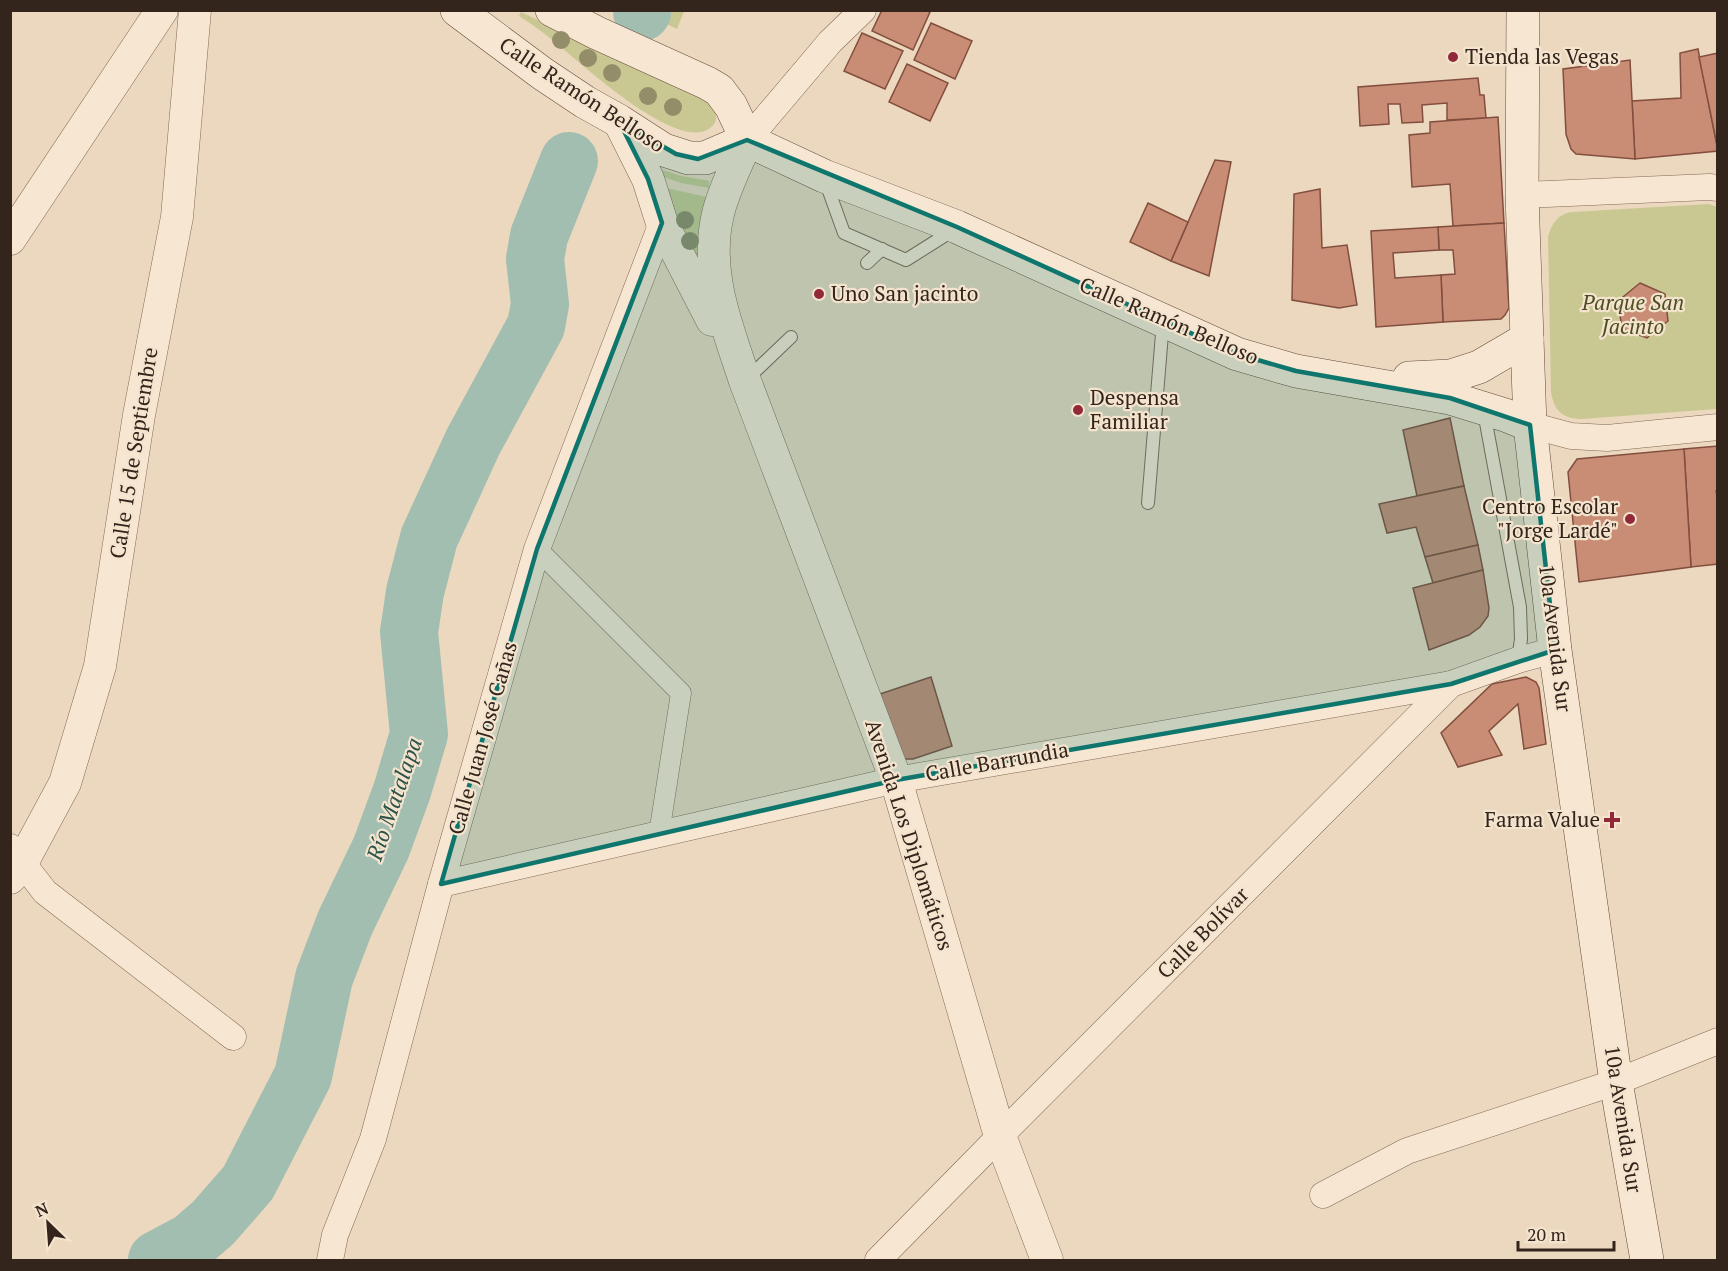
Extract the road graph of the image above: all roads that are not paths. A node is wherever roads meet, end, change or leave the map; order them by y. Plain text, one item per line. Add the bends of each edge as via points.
1 (162, 10) edge
2 (195, 10) edge
3 (457, 10) edge
4 (552, 10) edge
5 (863, 10) edge
6 (1523, 10) edge
7 (619, 121) junction
8 (747, 140) junction
9 (824, 176) junction
10 (1718, 188) edge
11 (1522, 195) junction
12 (662, 223) junction
13 (957, 227) junction
14 (10, 239) edge
15 (882, 249) junction
16 (867, 263) dead end
17 (1163, 321) junction
18 (791, 337) dead end
19 (1527, 339) junction
20 (745, 381) junction
21 (1362, 381) junction
22 (1483, 408) junction
23 (1530, 425) junction
24 (1718, 427) edge
25 (1148, 503) dead end
26 (537, 549) junction
27 (1555, 650) junction
28 (1518, 660) junction
29 (1451, 684) junction
30 (896, 780) junction
31 (659, 834) junction
32 (14, 863) edge
33 (441, 884) junction
34 (233, 1037) dead end
35 (1718, 1041) edge
36 (1616, 1082) junction
37 (1000, 1136) junction
38 (1323, 1195) dead end
39 (330, 1260) edge
40 (878, 1260) edge
41 (1047, 1260) edge
42 (1647, 1260) edge

1 - 14 street
2 - 32 street, Calle 15 de Septiembre via 177,217 139,415 100,666 65,783
3 - 7 main road, Calle Ramón Belloso via 543,74
4 - 8 main road via 719,90
5 - 8 street via 824,49
6 - 11 main road, 10a Avenida Sur
7 - 8 main road, Calle Ramón Belloso via 664,150 689,158 705,158
7 - 12 street, Avenida Los Diplomáticos via 648,179
8 - 9 main road, Calle Ramón Belloso
8 - 20 street, Avenida Los Diplomáticos via 718,211 712,251 725,320
9 - 13 main road, Calle Ramón Belloso
9 - 15 lane via 844,233
10 - 11 street
11 - 19 main road, 10a Avenida Sur
12 - 20 street, Avenida Los Diplomáticos
12 - 26 street, Calle Juan José Cañas
13 - 15 lane via 906,260
13 - 17 main road, Calle Ramón Belloso
15 - 16 lane
17 - 21 main road, Calle Ramón Belloso via 1236,354 1296,371
17 - 25 lane
18 - 20 lane
19 - 21 main road via 1479,367 1451,376
19 - 23 main road, 10a Avenida Sur
20 - 30 street, Avenida Los Diplomáticos
21 - 22 main road, Calle Ramón Belloso
22 - 23 main road, Calle Ramón Belloso
22 - 28 lane, 10a Avenida Sur via 1520,607
23 - 24 street, Calle Ramón Belloso via 1571,436 1607,438
23 - 27 main road, 10a Avenida Sur
26 - 31 street via 681,693
26 - 33 street, Calle Juan José Cañas
27 - 28 street, Calle Bolívar
27 - 36 main road, 10a Avenida Sur
28 - 29 street, Calle Bolívar
29 - 30 street, Calle Barrundia
29 - 37 street, Calle Bolívar
30 - 31 street, Calle Barrundia
30 - 37 street, Avenida Los Diplomáticos
31 - 33 street, Calle Barrundia
32 - 34 street via 45,892
33 - 39 street, Calle Juan José Cañas via 373,1139 335,1235
35 - 36 street
36 - 38 street via 1407,1150
36 - 42 main road, 10a Avenida Sur
37 - 40 street, Calle Bolívar
37 - 41 street, Avenida Los Diplomáticos

